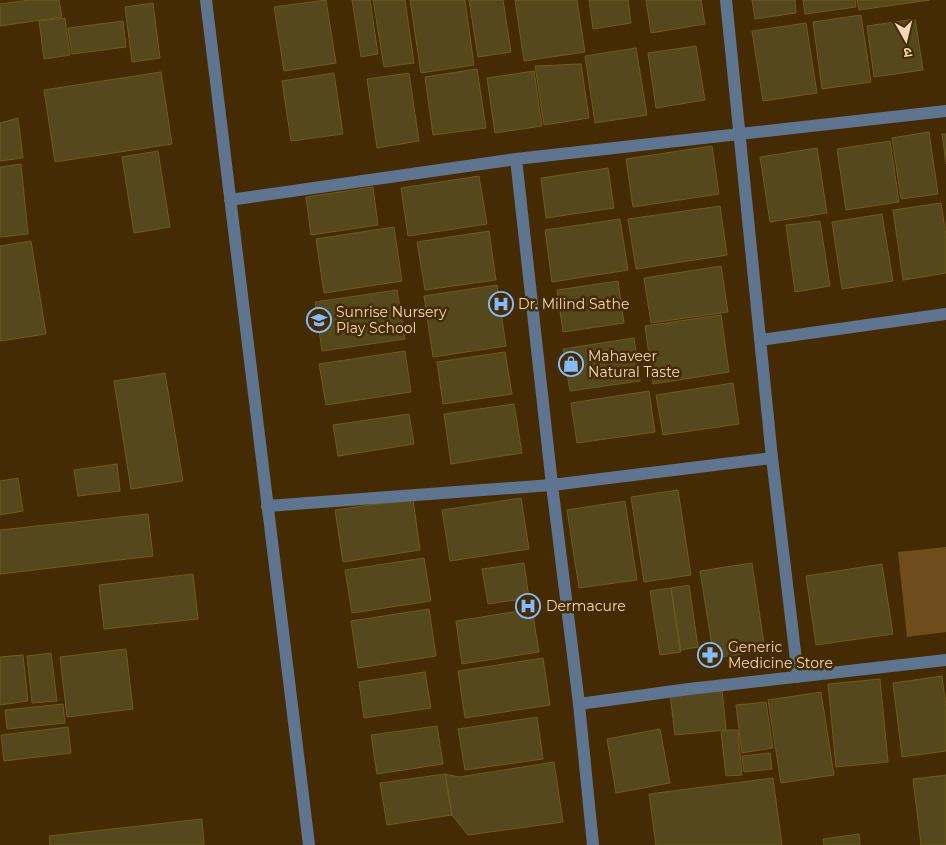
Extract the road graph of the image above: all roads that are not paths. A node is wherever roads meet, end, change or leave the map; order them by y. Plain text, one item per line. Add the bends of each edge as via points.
1 (206, 0) edge
2 (726, 0) edge
3 (946, 111) edge
4 (740, 134) junction
5 (516, 159) junction
6 (230, 200) junction
7 (946, 314) edge
8 (760, 340) junction
9 (772, 458) junction
10 (552, 485) junction
11 (267, 506) junction
12 (946, 660) edge
13 (798, 678) junction
14 (580, 704) junction
15 (309, 845) edge
16 (593, 845) edge

1 - 6 street
2 - 4 street
3 - 4 street
4 - 5 street
4 - 8 street
5 - 6 street
5 - 10 street
6 - 11 street
7 - 8 street
8 - 9 street
9 - 10 street
9 - 13 street
10 - 11 street
10 - 14 street
11 - 15 street
12 - 13 street
13 - 14 street
14 - 16 street

